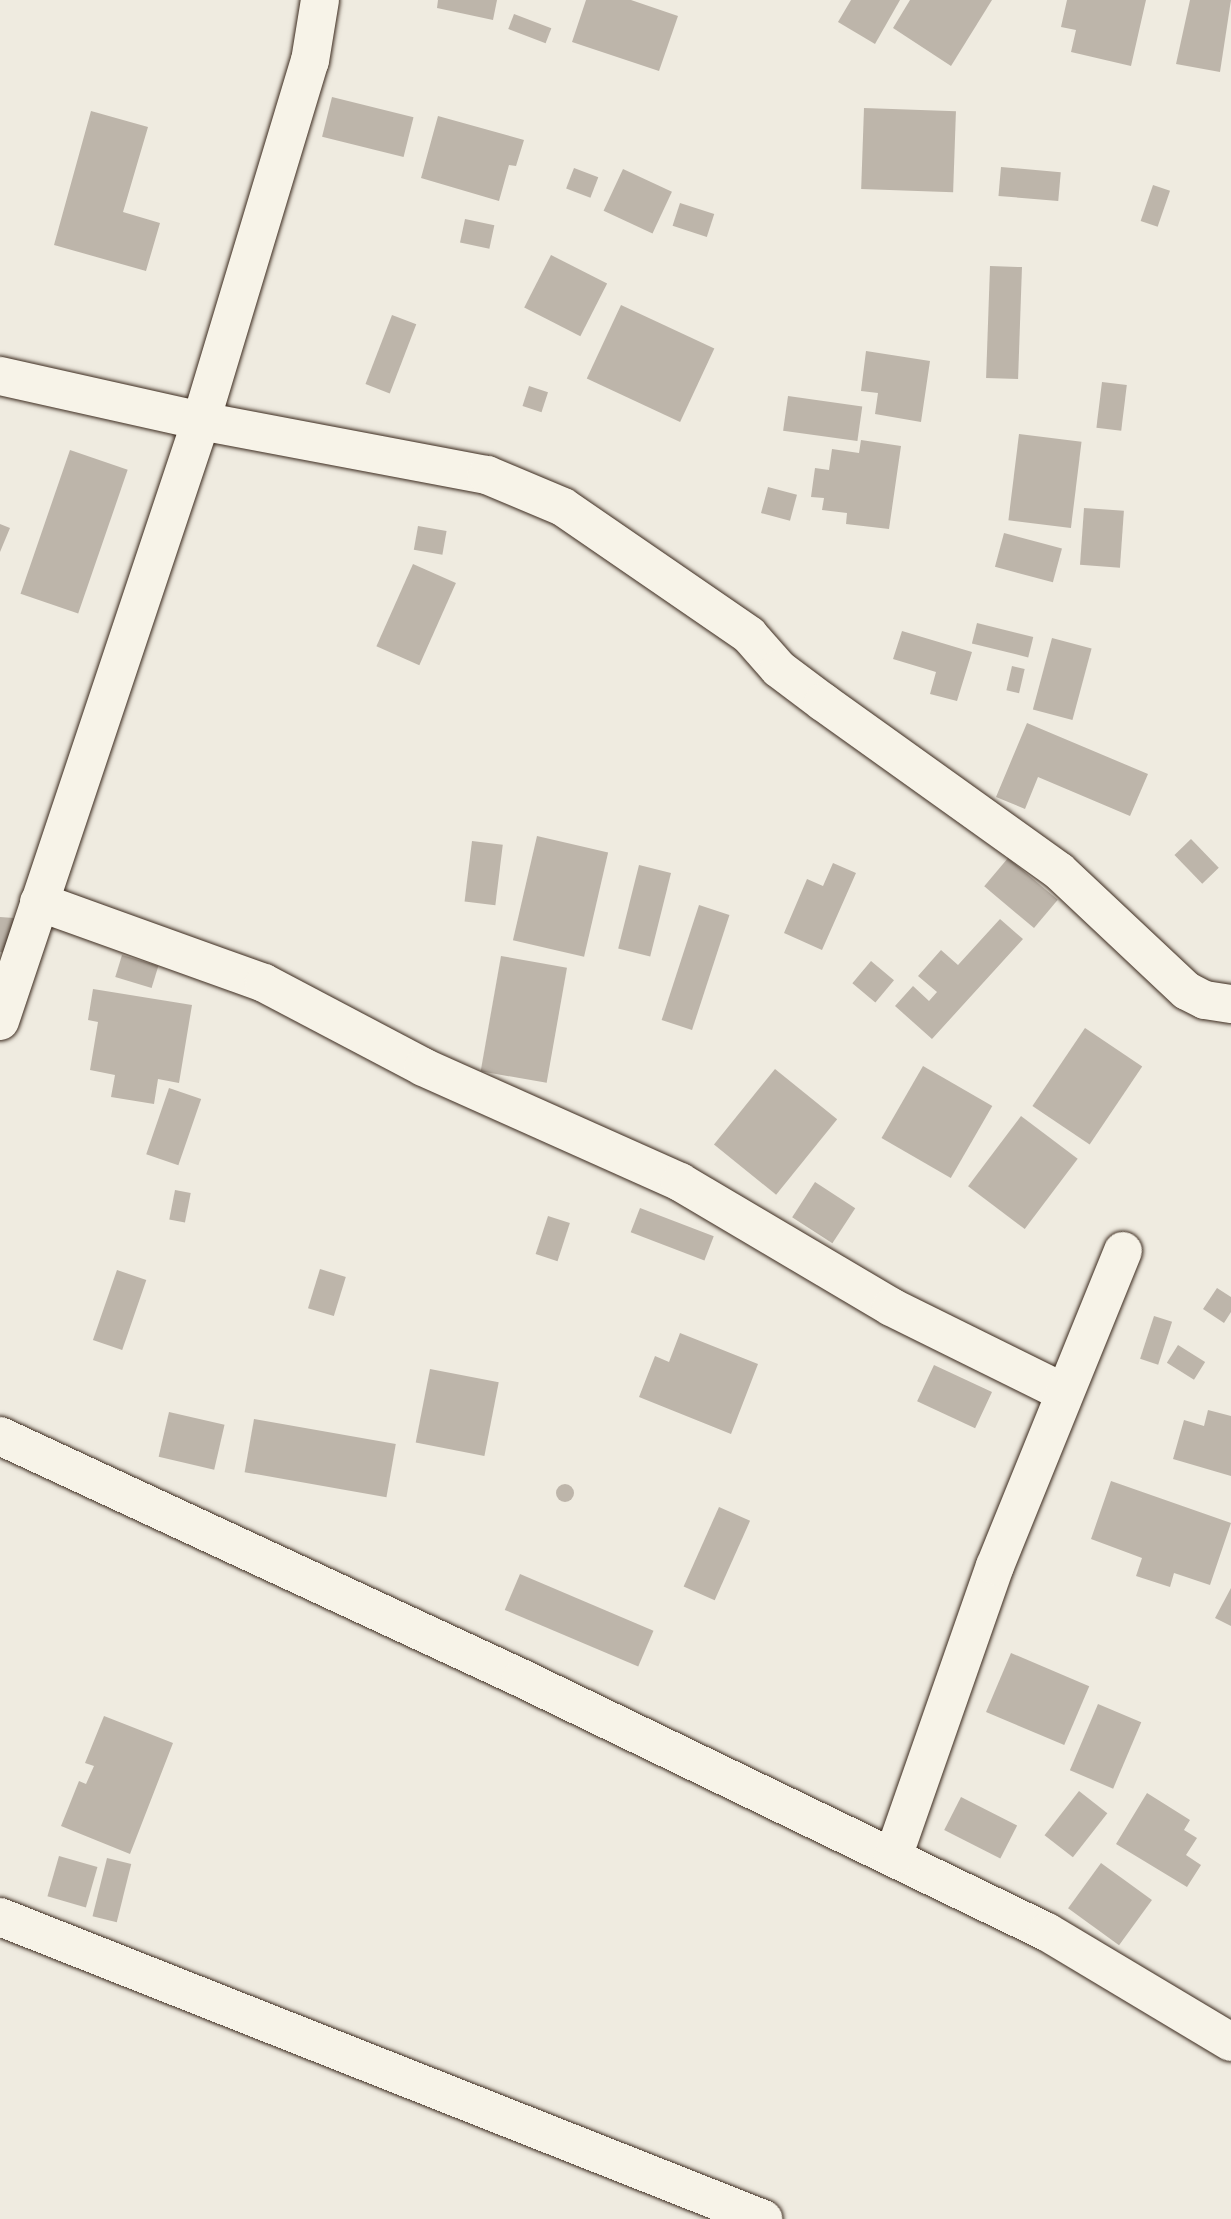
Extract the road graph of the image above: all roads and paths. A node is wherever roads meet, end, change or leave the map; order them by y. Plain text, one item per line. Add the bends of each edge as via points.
1 (320, 0) edge
2 (0, 376) edge
3 (201, 421) junction
4 (39, 902) junction
5 (1231, 1004) edge
6 (0, 1021) edge
7 (1123, 1251) dead end
8 (1063, 1392) junction
9 (0, 1436) edge
10 (893, 1857) junction
11 (0, 1917) edge
12 (1231, 2042) edge
13 (763, 2219) edge

1 - 3 street via 310,61
2 - 3 street
3 - 4 street
3 - 5 street via 487,475 563,508 749,635 779,669 1059,871 1187,991 1205,1000
4 - 6 street
4 - 8 street via 264,983 423,1067 680,1182 891,1307
7 - 8 street
8 - 10 street via 995,1566
9 - 10 street
10 - 12 street via 1047,1932
11 - 13 street

